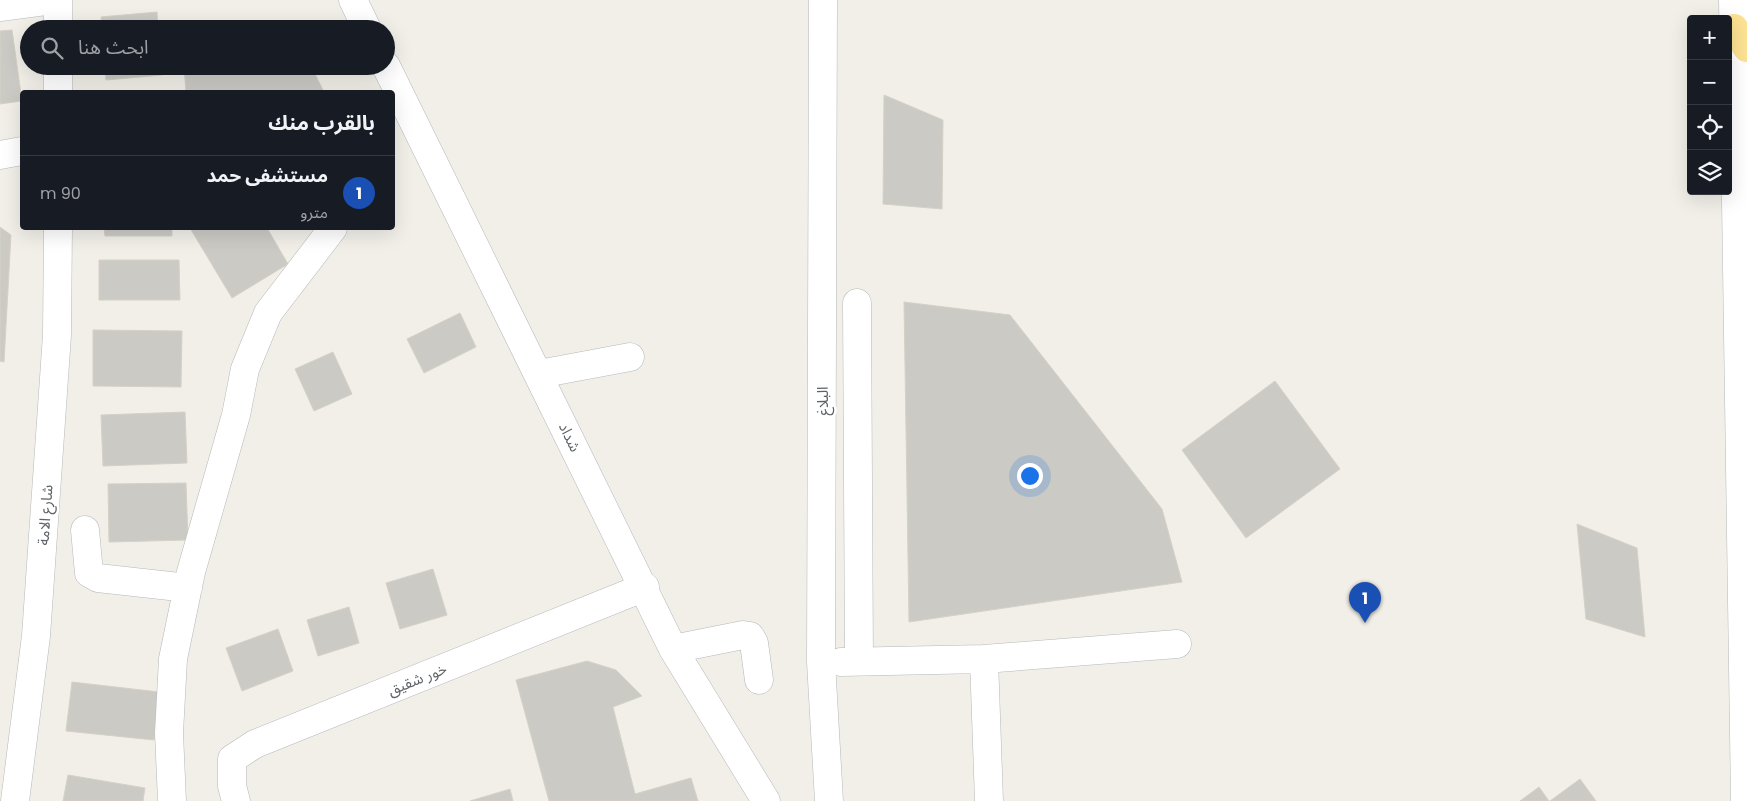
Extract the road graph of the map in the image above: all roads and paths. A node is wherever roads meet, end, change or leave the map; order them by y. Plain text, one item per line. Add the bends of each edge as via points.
1 (53, 0) edge
2 (58, 0) edge
3 (353, 0) edge
4 (823, 0) edge
5 (1733, 0) edge
6 (0, 7) edge
7 (58, 20) edge
8 (363, 20) edge
9 (1741, 38) edge
10 (58, 75) edge
11 (390, 75) edge
12 (58, 90) edge
13 (20, 151) edge
14 (0, 154) edge
15 (58, 230) edge
16 (331, 230) edge
17 (857, 303) dead end
18 (630, 357) dead end
19 (538, 374) junction
20 (85, 530) dead end
21 (645, 587) junction
22 (188, 588) junction
23 (1177, 644) dead end
24 (673, 649) junction
25 (984, 659) junction
26 (858, 661) junction
27 (821, 662) junction
28 (760, 680) dead end
29 (15, 801) edge
30 (172, 801) edge
31 (236, 801) edge
32 (766, 801) edge
33 (829, 801) edge
34 (989, 801) edge
35 (1745, 801) edge

1 - 6 street
2 - 7 street
3 - 8 street
4 - 27 street, البلاغ
5 - 9 street
9 - 35 street
10 - 12 street
11 - 19 street, شداد
13 - 14 street
15 - 29 street, شارع الامة via 57,335 36,636
16 - 22 street via 268,312 245,369 236,414
17 - 26 street
18 - 19 street
19 - 21 street, شداد
20 - 22 street via 89,573 98,578
21 - 24 street, شداد
21 - 31 street, خور شقيق via 255,744 232,758 232,786
22 - 30 street via 173,659 169,733
23 - 25 street
24 - 28 street via 750,636
24 - 32 street, شداد
25 - 26 street
25 - 34 street
26 - 27 street
27 - 33 street, البلاغ

